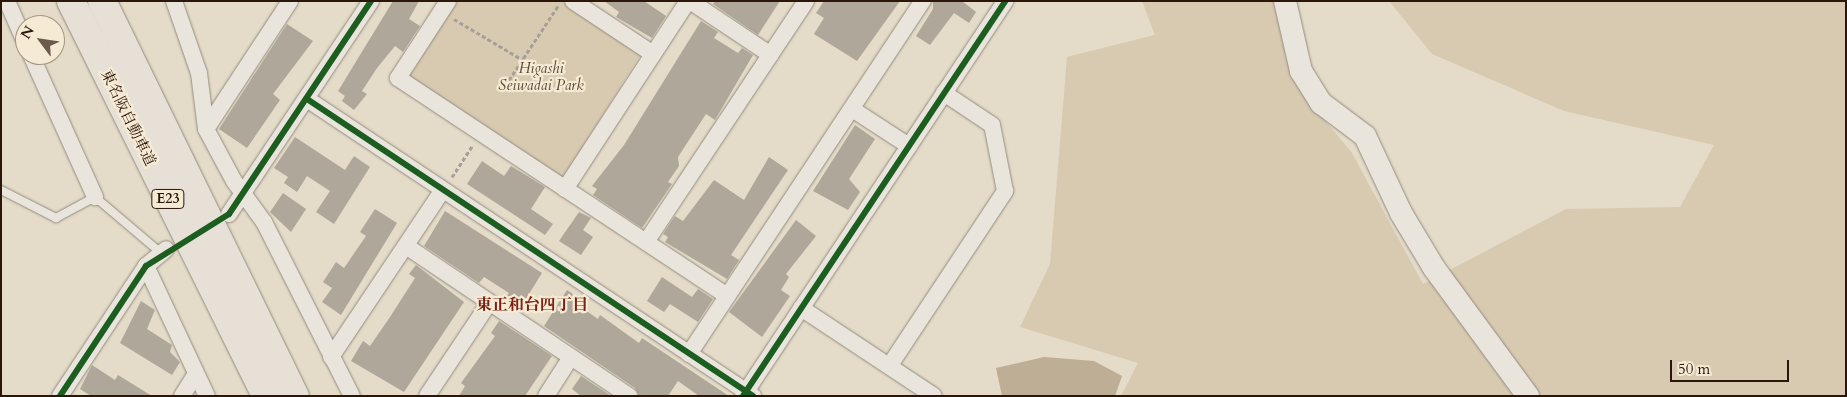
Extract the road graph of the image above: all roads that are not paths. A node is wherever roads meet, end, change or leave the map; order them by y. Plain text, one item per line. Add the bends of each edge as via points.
1 (6, 1) edge
2 (71, 1) edge
3 (102, 1) edge
4 (174, 1) edge
5 (290, 1) edge
6 (371, 1) edge
7 (689, 1) edge
8 (806, 1) edge
9 (923, 1) edge
10 (1005, 1) edge
11 (1285, 1) edge
12 (566, 2) edge
13 (443, 8) edge
14 (15, 20) edge
15 (653, 54) junction
16 (771, 55) junction
17 (35, 65) edge
18 (944, 93) junction
19 (307, 99) junction
20 (852, 109) junction
21 (206, 129) junction
22 (909, 146) junction
23 (565, 189) junction
24 (1, 190) edge
25 (443, 190) junction
26 (244, 195) junction
27 (94, 197) junction
28 (229, 214) dead end
29 (646, 242) junction
30 (406, 246) junction
31 (164, 251) joint
32 (146, 266) junction
33 (727, 296) junction
34 (489, 303) junction
35 (801, 308) junction
36 (689, 354) junction
37 (331, 357) junction
38 (571, 357) junction
39 (890, 365) junction
40 (196, 374) junction
41 (747, 394) edge
42 (60, 396) edge
43 (182, 396) edge
44 (207, 396) edge
45 (266, 396) edge
46 (295, 396) edge
47 (352, 396) edge
48 (427, 396) edge
49 (546, 396) edge
50 (629, 396) edge
51 (934, 396) edge
52 (1528, 396) edge

1 - 14 street
2 - 45 highway, 東名阪自動車道 / E23
3 - 46 highway, 東名阪自動車道 / E23
4 - 21 street via 198,73
5 - 21 street
6 - 19 street
7 - 15 street
7 - 16 street
8 - 16 street
9 - 20 street
10 - 18 street
11 - 52 street via 1301,71 1322,103 1366,136 1401,213 1434,268
12 - 15 street
13 - 23 street via 398,78
15 - 23 street
16 - 29 street
17 - 27 street
18 - 22 street
18 - 39 street via 992,125 1005,191
19 - 25 street
19 - 26 street
20 - 22 street
20 - 33 street
21 - 26 street
22 - 35 street
23 - 29 street
24 - 27 lane via 56,218
25 - 30 street
25 - 36 street
26 - 28 street
26 - 37 street via 264,222
27 - 31 lane
29 - 33 street
30 - 34 street
30 - 37 street
31 - 32 street
32 - 40 street
32 - 42 street
33 - 36 street
34 - 38 street
34 - 48 street
35 - 39 street
35 - 41 street
36 - 41 street
37 - 47 street
38 - 49 street
38 - 50 street
39 - 51 street
40 - 43 street
40 - 44 street

